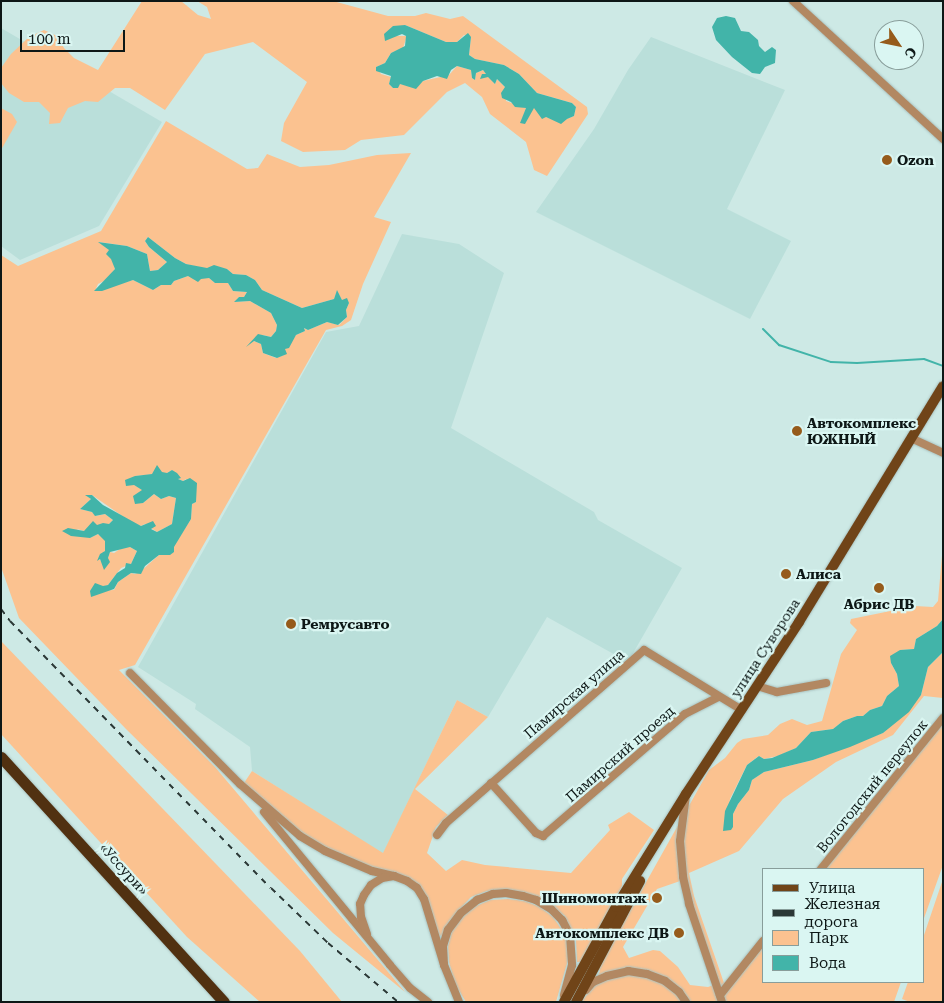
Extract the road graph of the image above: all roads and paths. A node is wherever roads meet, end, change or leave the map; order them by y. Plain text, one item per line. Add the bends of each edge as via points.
1 (793, 1) edge
2 (943, 139) edge
3 (943, 386) edge
4 (911, 438) junction
5 (943, 453) edge
6 (130, 673) dead end
7 (826, 683) dead end
8 (757, 686) junction
9 (718, 697) junction
10 (742, 710) junction
11 (943, 718) edge
12 (1, 757) edge
13 (490, 783) junction
14 (240, 784) junction
15 (686, 794) junction
16 (437, 835) dead end
17 (822, 868) edge
18 (394, 876) junction
19 (369, 940) junction
20 (762, 942) edge
21 (444, 965) junction
22 (721, 998) edge
23 (576, 1001) edge
24 (224, 1002) edge
25 (428, 1002) edge
26 (459, 1002) edge
27 (563, 1002) edge
28 (686, 1002) edge

1 - 2 street
3 - 4 main road, улица Суворова
4 - 5 street
4 - 8 main road, улица Суворова
6 - 14 street
7 - 8 street via 777,692
8 - 10 main road, улица Суворова
9 - 10 street, Памирская улица
9 - 13 street, Памирская улица via 644,650
9 - 13 street, Памирский проезд via 685,714 543,836 536,833
10 - 15 main road, улица Суворова
11 - 17 street, Вологодский переулок
12 - 24 highway, «Уссури»
13 - 16 street, Памирская улица via 446,822
14 - 18 street via 300,836 325,851 372,871
14 - 19 street
15 - 22 street via 680,841 683,877
15 - 23 main road, улица Суворова
15 - 27 main road, улица Суворова via 616,907
18 - 19 street via 382,878 371,885 360,904 360,917
18 - 21 street via 417,888 424,899
19 - 25 street via 410,988
20 - 22 street
21 - 26 street
21 - 27 street via 443,946 448,930 477,900 506,893 536,900 562,920 570,935 572,965
23 - 28 street via 592,982 628,971 664,981

